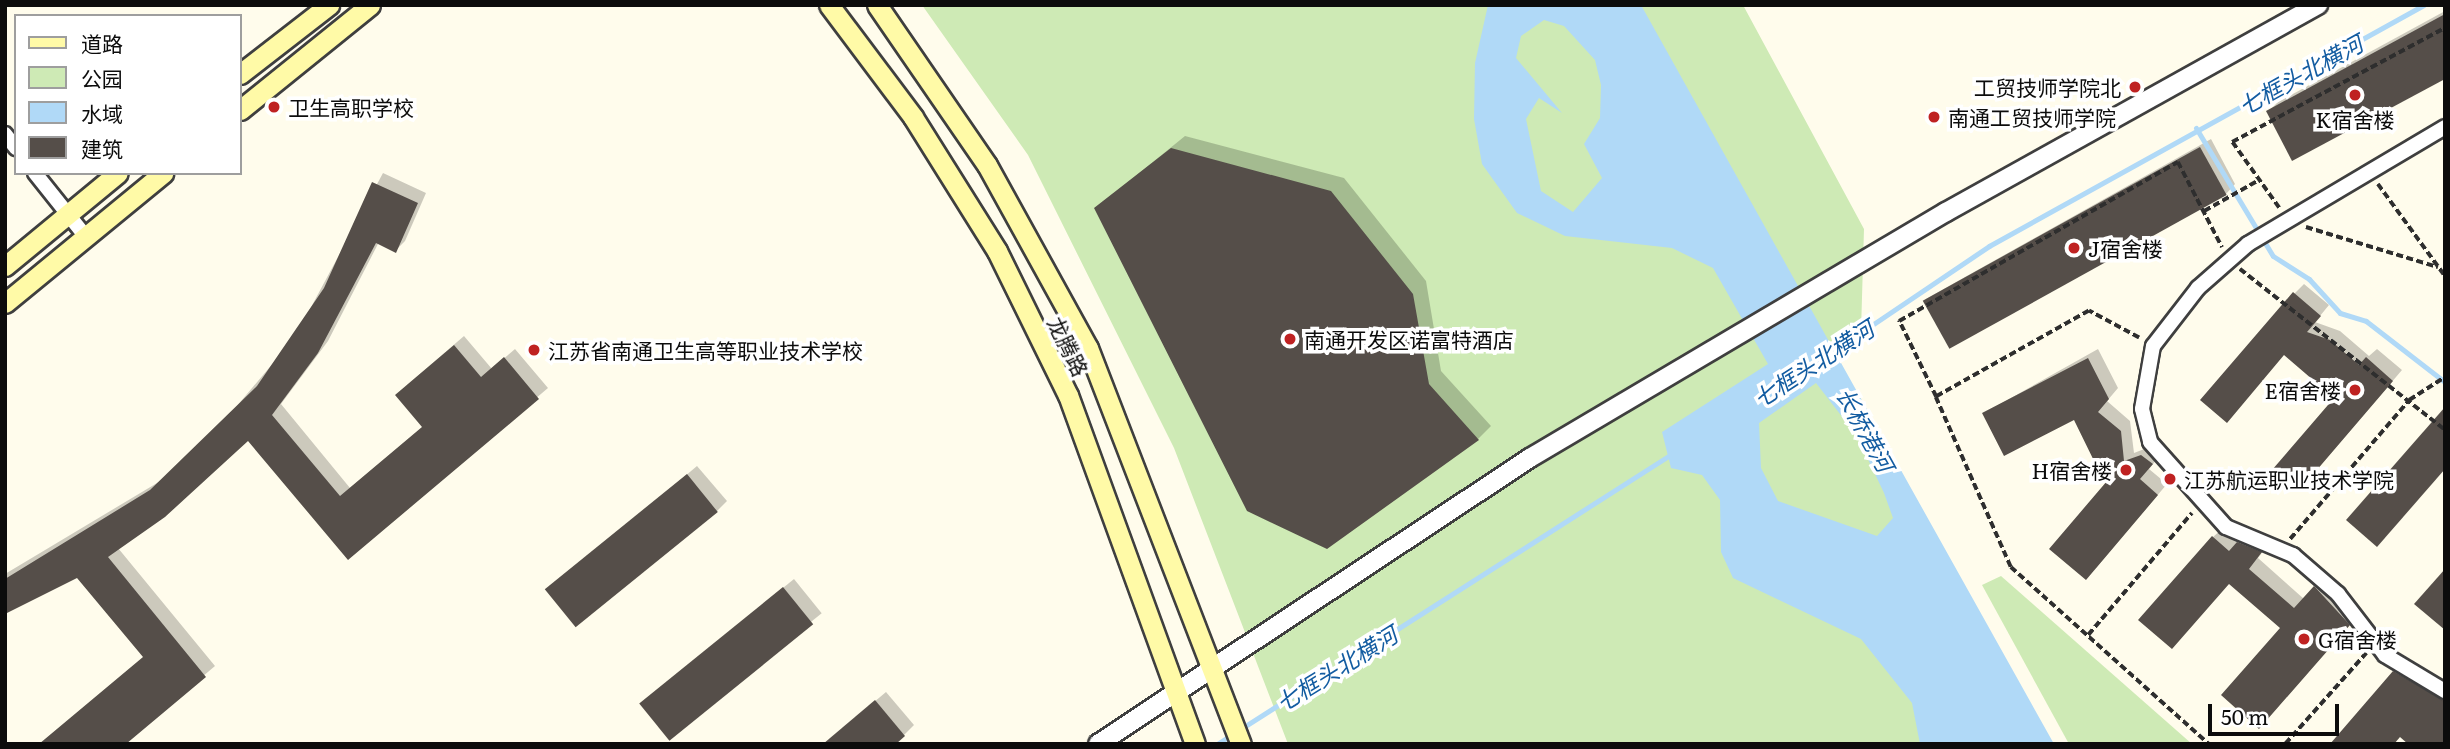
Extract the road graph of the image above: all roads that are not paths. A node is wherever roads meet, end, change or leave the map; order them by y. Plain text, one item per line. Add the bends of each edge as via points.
1 (329, 5) edge
2 (370, 5) edge
3 (829, 5) edge
4 (877, 5) edge
5 (2318, 5) edge
6 (242, 72) edge
7 (242, 108) edge
8 (2445, 127) edge
9 (37, 175) edge
10 (116, 175) edge
11 (161, 175) edge
12 (67, 215) junction
13 (86, 237) junction
14 (5, 266) edge
15 (5, 303) edge
16 (1214, 669) junction
17 (2445, 691) edge
18 (1178, 693) junction
19 (1098, 744) edge
20 (1195, 744) edge
21 (1241, 744) edge

1 - 6 main road
2 - 7 main road
3 - 18 main road, 龙腾路 via 914,117 997,251 1068,395
4 - 16 main road, 龙腾路 via 987,165 1088,348
5 - 16 street via 1852,268 1530,458
8 - 17 street via 2248,244 2229,260 2153,346 2141,409 2150,442 2201,504 2226,527 2281,550 2338,594 2374,643
9 - 12 street
10 - 12 main road
11 - 13 main road
12 - 13 street
12 - 14 main road
13 - 15 main road
16 - 18 street
16 - 21 main road, 龙腾路
18 - 19 street
18 - 20 main road, 龙腾路

